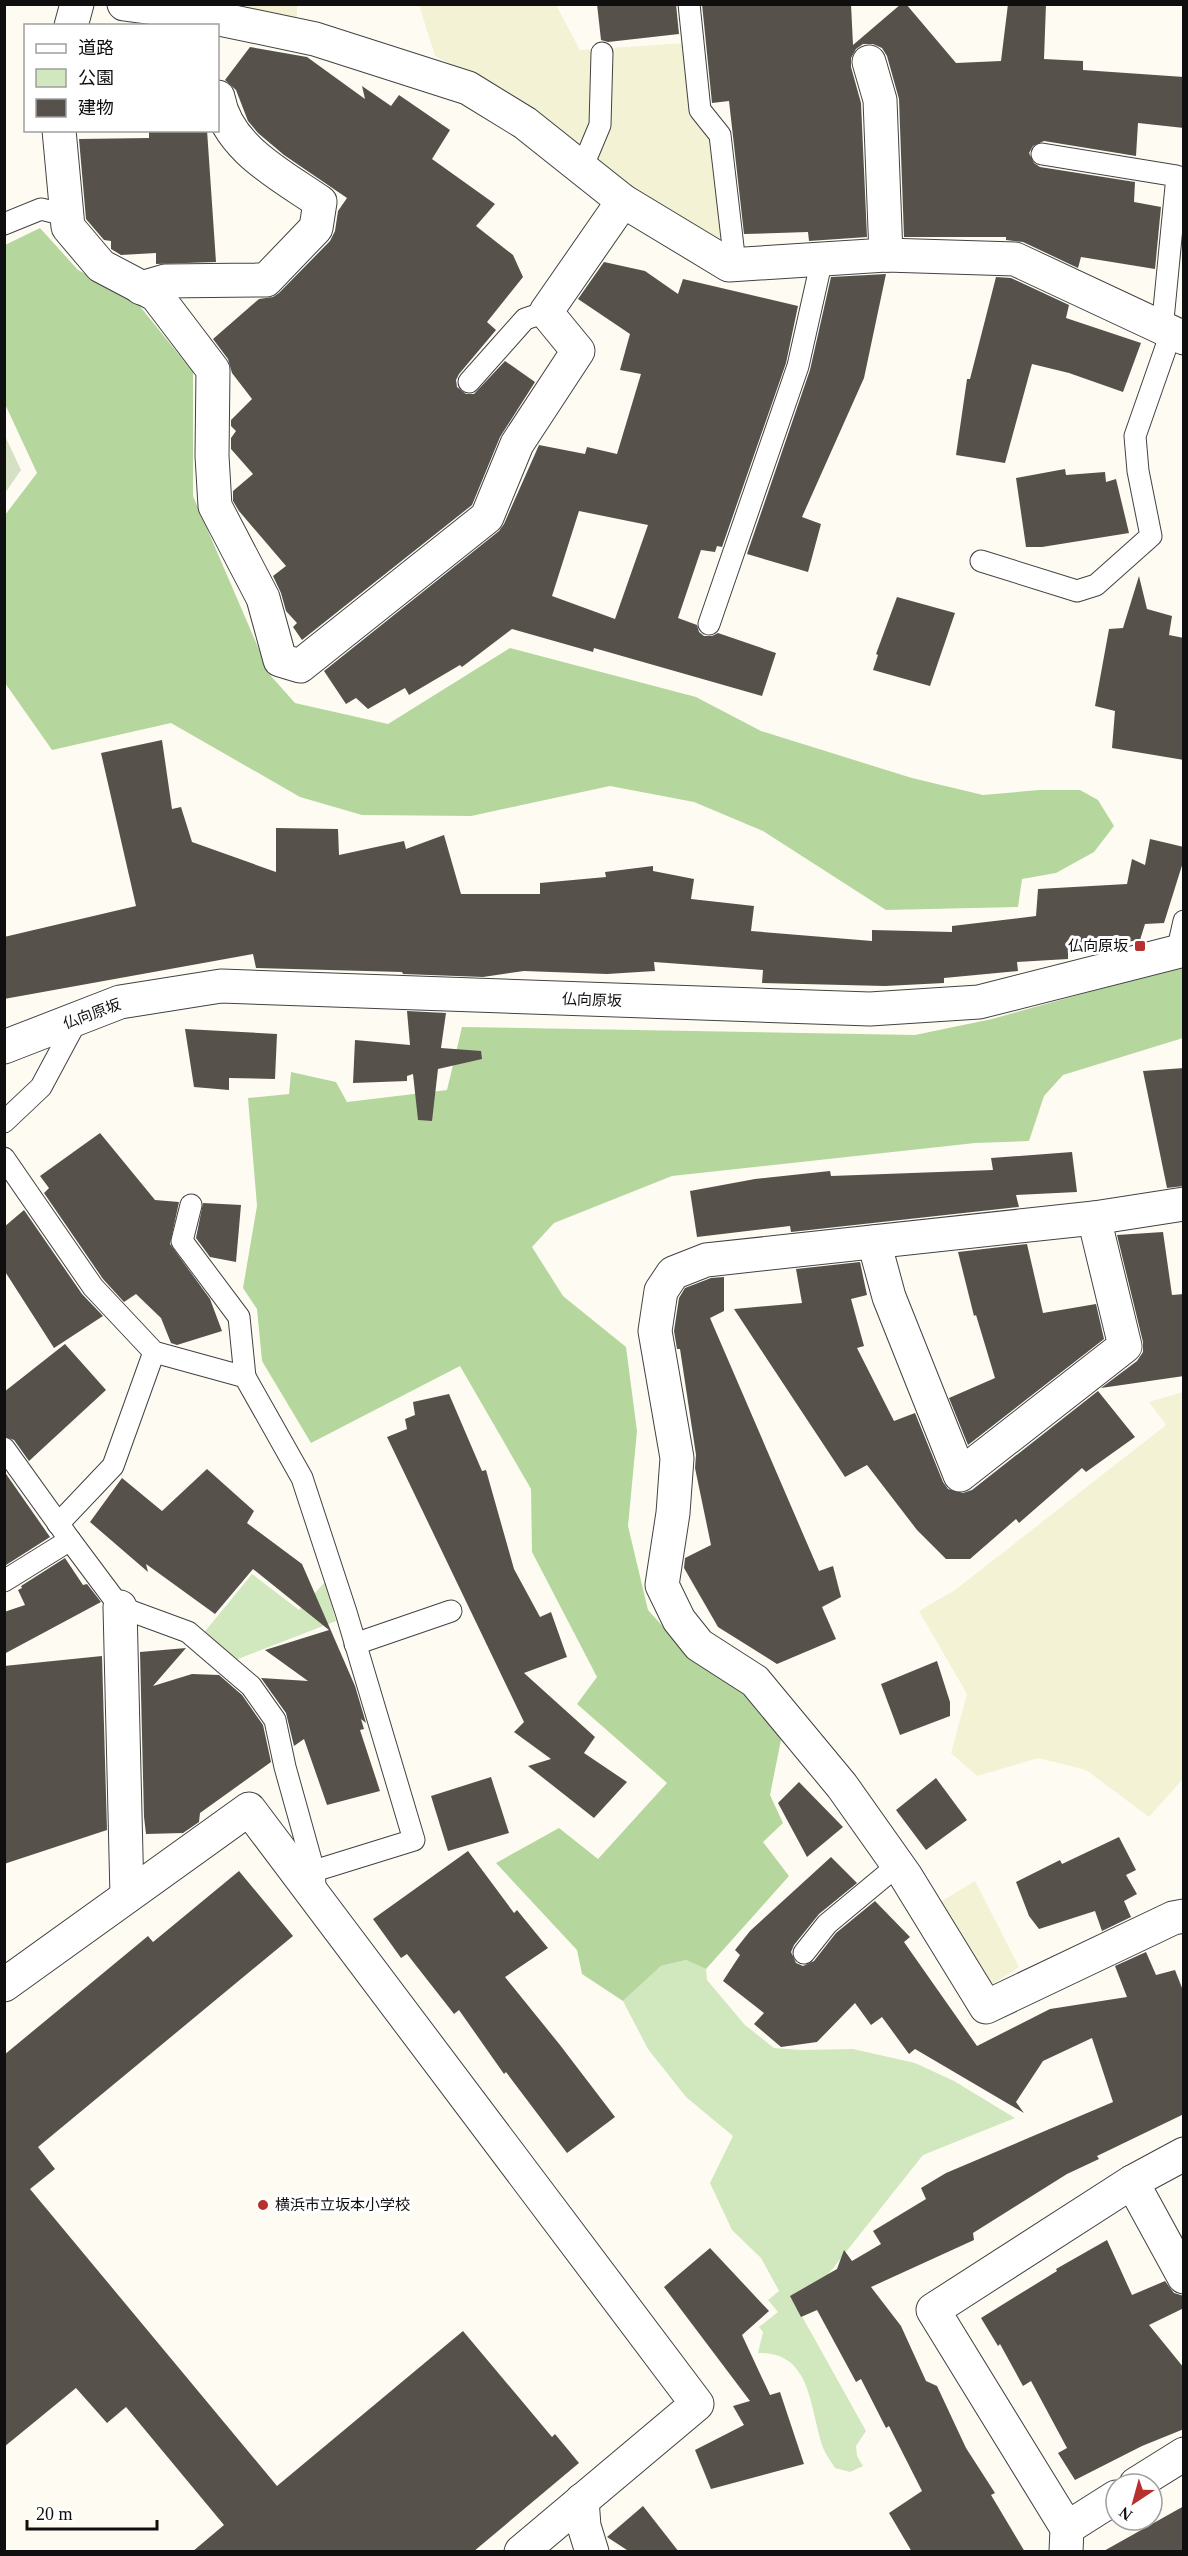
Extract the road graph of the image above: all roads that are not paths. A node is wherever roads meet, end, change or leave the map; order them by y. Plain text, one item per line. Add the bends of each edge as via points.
1 (77, 4) edge
2 (124, 4) edge
3 (688, 4) edge
4 (216, 22) edge
5 (72, 24) edge
6 (602, 53) dead end
7 (869, 62) dead end
8 (219, 103) edge
9 (58, 132) edge
10 (1041, 154) dead end
11 (582, 168) junction
12 (623, 201) junction
13 (65, 214) junction
14 (4, 224) edge
15 (886, 255) junction
16 (822, 259) junction
17 (735, 264) junction
18 (141, 288) junction
19 (546, 312) junction
20 (1172, 334) edge
21 (469, 382) dead end
22 (981, 561) dead end
23 (709, 624) dead end
24 (1181, 941) edge
25 (78, 1018) junction
26 (4, 1047) edge
27 (4, 1122) edge
28 (4, 1158) edge
29 (1184, 1204) edge
30 (191, 1205) dead end
31 (1094, 1218) junction
32 (874, 1242) junction
33 (154, 1352) junction
34 (245, 1377) junction
35 (4, 1448) edge
36 (64, 1532) junction
37 (4, 1581) edge
38 (120, 1607) junction
39 (451, 1611) dead end
40 (356, 1644) junction
41 (898, 1865) junction
42 (315, 1884) junction
43 (127, 1896) junction
44 (1184, 1916) edge
45 (804, 1953) dead end
46 (4, 1985) edge
47 (1184, 2154) edge
48 (1132, 2182) junction
49 (1184, 2277) edge
50 (1184, 2454) edge
51 (1155, 2472) edge
52 (582, 2500) junction
53 (1104, 2507) edge
54 (1062, 2543) edge
55 (521, 2552) edge
56 (592, 2552) edge

1 - 5 street
2 - 4 street
3 - 17 lane via 700,110 720,135
4 - 11 street via 315,39 468,87 525,123
6 - 11 lane via 600,125
7 - 15 street via 880,100
8 - 18 street via 221,114 249,153 320,202 316,228 266,280 165,281
9 - 13 street
10 - 20 lane via 1177,176
11 - 12 street
12 - 17 street via 729,265
12 - 19 street
13 - 14 lane via 41,209
13 - 18 street via 68,227 101,266
15 - 16 street
15 - 20 street via 1015,259
16 - 17 street
16 - 23 lane via 798,366
18 - 19 street via 156,295 213,370 215,506 263,598 280,660 300,666 487,517 518,444 578,351
19 - 21 lane via 525,319
20 - 22 lane via 1135,436 1151,536 1096,585 1077,591
24 - 25 street, 仏向原坂 via 979,1002 957,1004 870,1009 221,986 120,1002
25 - 26 street, 仏向原坂
25 - 27 lane via 41,1087
28 - 33 lane via 93,1287
29 - 31 street
30 - 34 lane via 182,1240 239,1317
31 - 32 street
31 - 32 street via 1125,1346 960,1475 889,1297
32 - 41 street via 706,1260 673,1273 661,1291 655,1331 676,1458 673,1513 662,1585 678,1620 699,1645 755,1681 842,1786
33 - 34 lane
33 - 36 lane via 113,1466
34 - 40 lane via 302,1478
35 - 36 lane
36 - 37 lane
36 - 38 lane
38 - 42 lane via 188,1632 251,1686 275,1720
38 - 43 street
39 - 40 lane
40 - 42 lane via 414,1840
41 - 44 street via 986,2007
41 - 45 lane via 827,1924
42 - 43 street via 249,1809
42 - 52 street via 697,2403
43 - 46 street
47 - 48 street
48 - 49 street
48 - 54 street via 933,2310
50 - 51 street
52 - 55 street
52 - 56 street
53 - 54 street

